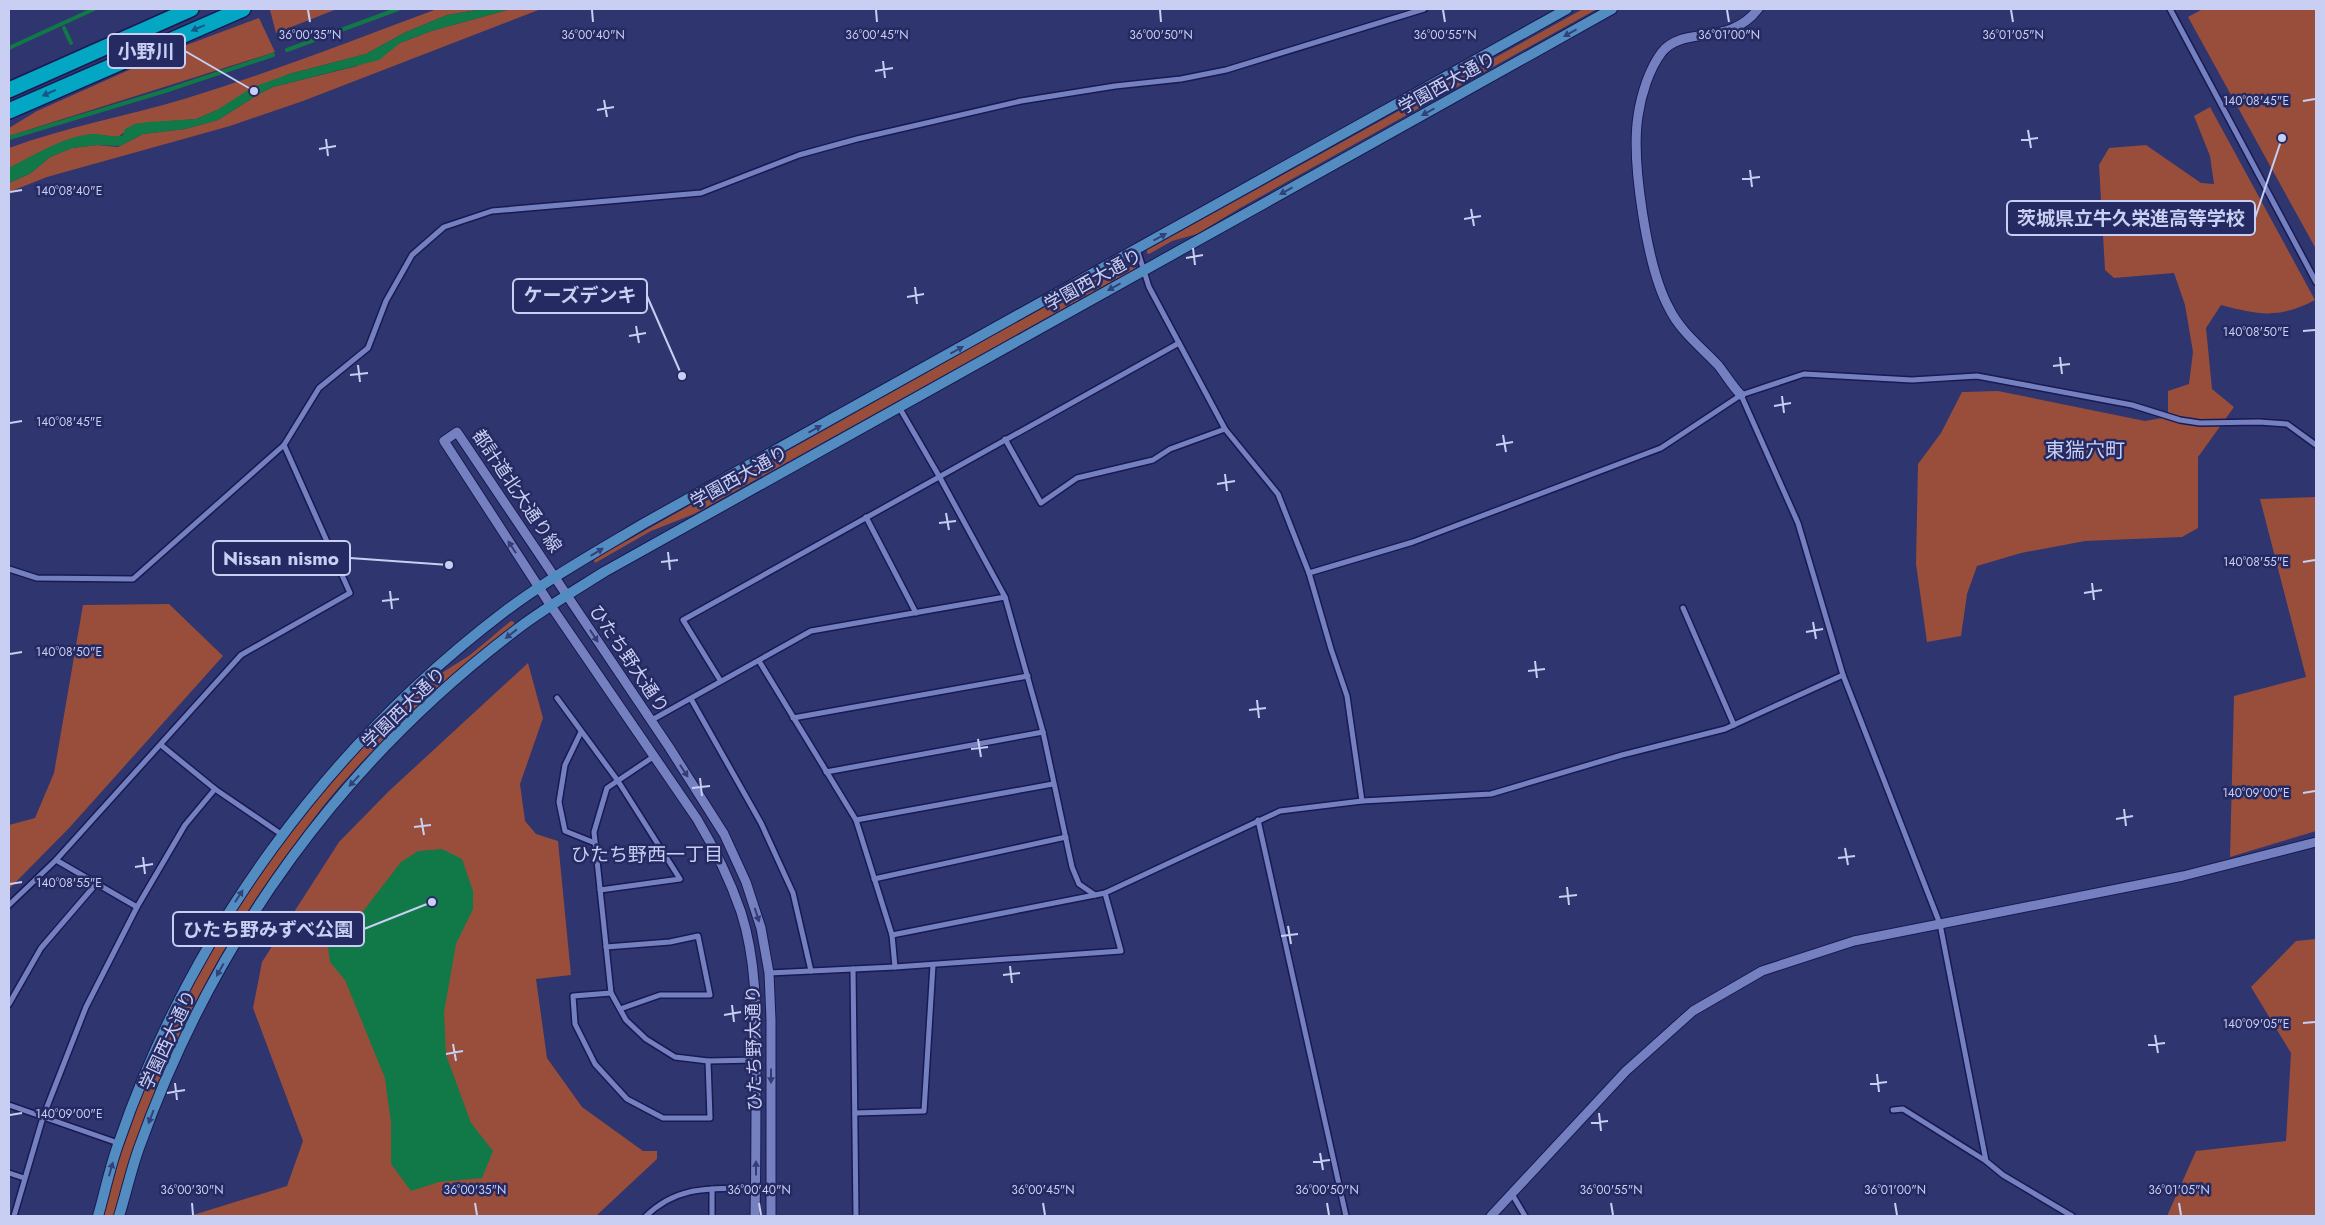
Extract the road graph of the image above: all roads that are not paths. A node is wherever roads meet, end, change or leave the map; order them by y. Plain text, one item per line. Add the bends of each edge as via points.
1 (192, 9) edge
2 (243, 9) edge
3 (1424, 9) edge
4 (1567, 9) edge
5 (1612, 9) edge
6 (1758, 9) edge
7 (2170, 9) edge
8 (9, 90) edge
9 (9, 111) edge
10 (1137, 249) junction
11 (1144, 270) junction
12 (2316, 282) edge
13 (1179, 343) junction
14 (1741, 395) junction
15 (898, 407) junction
16 (1224, 428) junction
17 (1005, 439) junction
18 (284, 445) junction
19 (2316, 445) edge
20 (940, 476) junction
21 (866, 517) junction
22 (9, 569) edge
23 (1309, 573) junction
24 (555, 577) junction
25 (539, 588) junction
26 (567, 595) junction
27 (1005, 597) junction
28 (551, 606) junction
29 (1683, 608) dead end
30 (916, 613) junction
31 (759, 661) junction
32 (1843, 675) junction
33 (1028, 676) junction
34 (720, 680) junction
35 (557, 698) dead end
36 (691, 699) junction
37 (793, 718) junction
38 (650, 721) junction
39 (1734, 725) junction
40 (581, 732) junction
41 (1043, 732) junction
42 (161, 745) junction
43 (653, 757) junction
44 (826, 772) junction
45 (618, 781) junction
46 (1053, 784) junction
47 (216, 789) junction
48 (1362, 801) junction
49 (856, 820) junction
50 (1258, 820) junction
51 (281, 834) junction
52 (1066, 837) junction
53 (2316, 842) edge
54 (595, 843) junction
55 (56, 860) junction
56 (874, 879) junction
57 (96, 884) junction
58 (600, 890) junction
59 (1105, 892) junction
60 (1095, 895) junction
61 (9, 905) edge
62 (138, 907) junction
63 (1940, 924) junction
64 (892, 935) junction
65 (606, 947) junction
66 (933, 964) junction
67 (895, 968) junction
68 (854, 969) junction
69 (810, 971) junction
70 (769, 973) junction
71 (612, 993) junction
72 (9, 1004) edge
73 (620, 1009) junction
74 (756, 1060) junction
75 (708, 1061) junction
76 (9, 1105) edge
77 (1892, 1110) dead end
78 (855, 1113) junction
79 (43, 1117) junction
80 (118, 1143) junction
81 (1986, 1161) junction
82 (9, 1173) edge
83 (24, 1178) junction
84 (756, 1188) junction
85 (712, 1189) junction
86 (1512, 1194) junction
87 (14, 1216) edge
88 (98, 1216) edge
89 (120, 1216) edge
90 (646, 1216) edge
91 (712, 1216) edge
92 (755, 1216) edge
93 (771, 1216) edge
94 (856, 1216) edge
95 (1346, 1216) edge
96 (1491, 1216) edge
97 (1525, 1216) edge
98 (2072, 1216) edge

1 - 8 highway
2 -> 9 highway
3 - 18 street via 1226,70 1021,101 858,139 799,155 701,193 492,211 444,227 412,256 386,301 368,348 319,388
10 -> 4 main road, 学園西大通り
5 -> 11 main road, 学園西大通り
6 - 14 street via 1732,30 1673,42 1653,67 1637,118 1640,187 1657,280 1669,309
7 - 12 street
10 - 11 street
24 -> 10 main road, 学園西大通り via 642,524
11 - 13 street via 1149,287
11 -> 15 main road, 学園西大通り
13 - 16 street
13 - 17 street
14 - 19 street via 1804,374 1912,380 1977,376 2132,405 2193,422 2287,424
14 - 23 street via 1662,448 1413,542
14 - 32 street via 1798,524
15 - 20 street
15 - 26 main road, 学園西大通り
16 - 17 street via 1170,449 1153,460 1077,478 1041,503
16 - 23 street via 1278,494
17 - 20 street
18 - 22 street via 133,579 38,578
18 - 42 street via 350,593 241,655
20 - 21 street
20 - 27 street
21 - 30 street
21 - 34 street via 683,620
23 - 48 street via 1347,696
24 - 25 main road, 学園西大通り
25 -> 24 street, 都計道北大通り線 via 444,441 457,432
24 - 26 street, ひたち野大通り
25 - 28 street, ひたち野大通り
25 - 51 main road, 学園西大通り via 486,626 417,686 374,728
26 - 28 main road, 学園西大通り
26 -> 38 street, ひたち野大通り
27 - 30 street
27 - 33 street
28 - 43 street, ひたち野大通り
28 -> 89 main road, 学園西大通り via 445,688 334,802 299,845 242,929 190,1024 138,1150
29 - 39 street
30 - 31 street via 811,631
31 - 34 street
31 - 37 street
32 - 39 street
32 - 63 street
33 - 37 street
33 - 41 street
34 - 36 street
35 - 40 street
36 - 38 street
36 - 69 street via 761,823 793,892
37 - 44 street
38 -> 70 street, ひたち野大通り via 737,859 761,928
39 - 48 street via 1490,794
40 - 45 street
40 - 54 street via 565,766 559,802 565,831
41 - 44 street
41 - 46 street
42 - 47 street
42 - 55 street
43 - 45 street
43 - 74 street, ひたち野大通り via 710,840 741,913 754,973
44 - 49 street
45 - 54 street via 607,788 594,832
45 - 58 street via 680,880
46 - 49 street
46 - 52 street
47 - 51 street
47 - 62 street via 185,824
48 - 50 street via 1280,811
49 - 56 street
50 - 59 street
50 - 95 street
80 -> 51 main road, 学園西大通り via 170,1018 225,919
52 - 56 street
52 - 60 street via 1079,884
53 - 63 street via 2183,876
54 - 58 street
55 - 57 street
55 - 61 street
56 - 64 street
57 - 62 street
57 - 72 street via 40,948
58 - 65 street
59 - 60 street
59 - 66 street via 1121,951
60 - 64 street
62 - 79 street via 86,1007
63 - 81 street
63 - 86 street via 1854,941 1762,972 1693,1011 1626,1070
64 - 67 street
65 - 71 street
65 - 73 street via 670,942 698,936 710,995 660,994
66 - 67 street
66 - 78 street via 924,1112
67 - 68 street
68 - 69 street
68 - 78 street
69 - 70 street
70 -> 93 street, ひたち野大通り
71 - 73 street
71 - 75 street via 573,996 575,1024 595,1064 627,1099 663,1118 710,1118
73 - 75 street via 646,1040 668,1053 675,1057
74 - 75 street
84 -> 74 street, ひたち野大通り
76 - 79 street
77 - 81 street via 1903,1109
78 - 94 street
79 - 80 street
79 - 83 street
88 -> 80 main road, 学園西大通り
81 - 98 street via 2003,1175
82 - 83 street
83 - 87 street
84 - 85 street
84 - 92 street, ひたち野大通り
85 - 90 street via 684,1192
85 - 91 street
86 - 96 street
86 - 97 street

